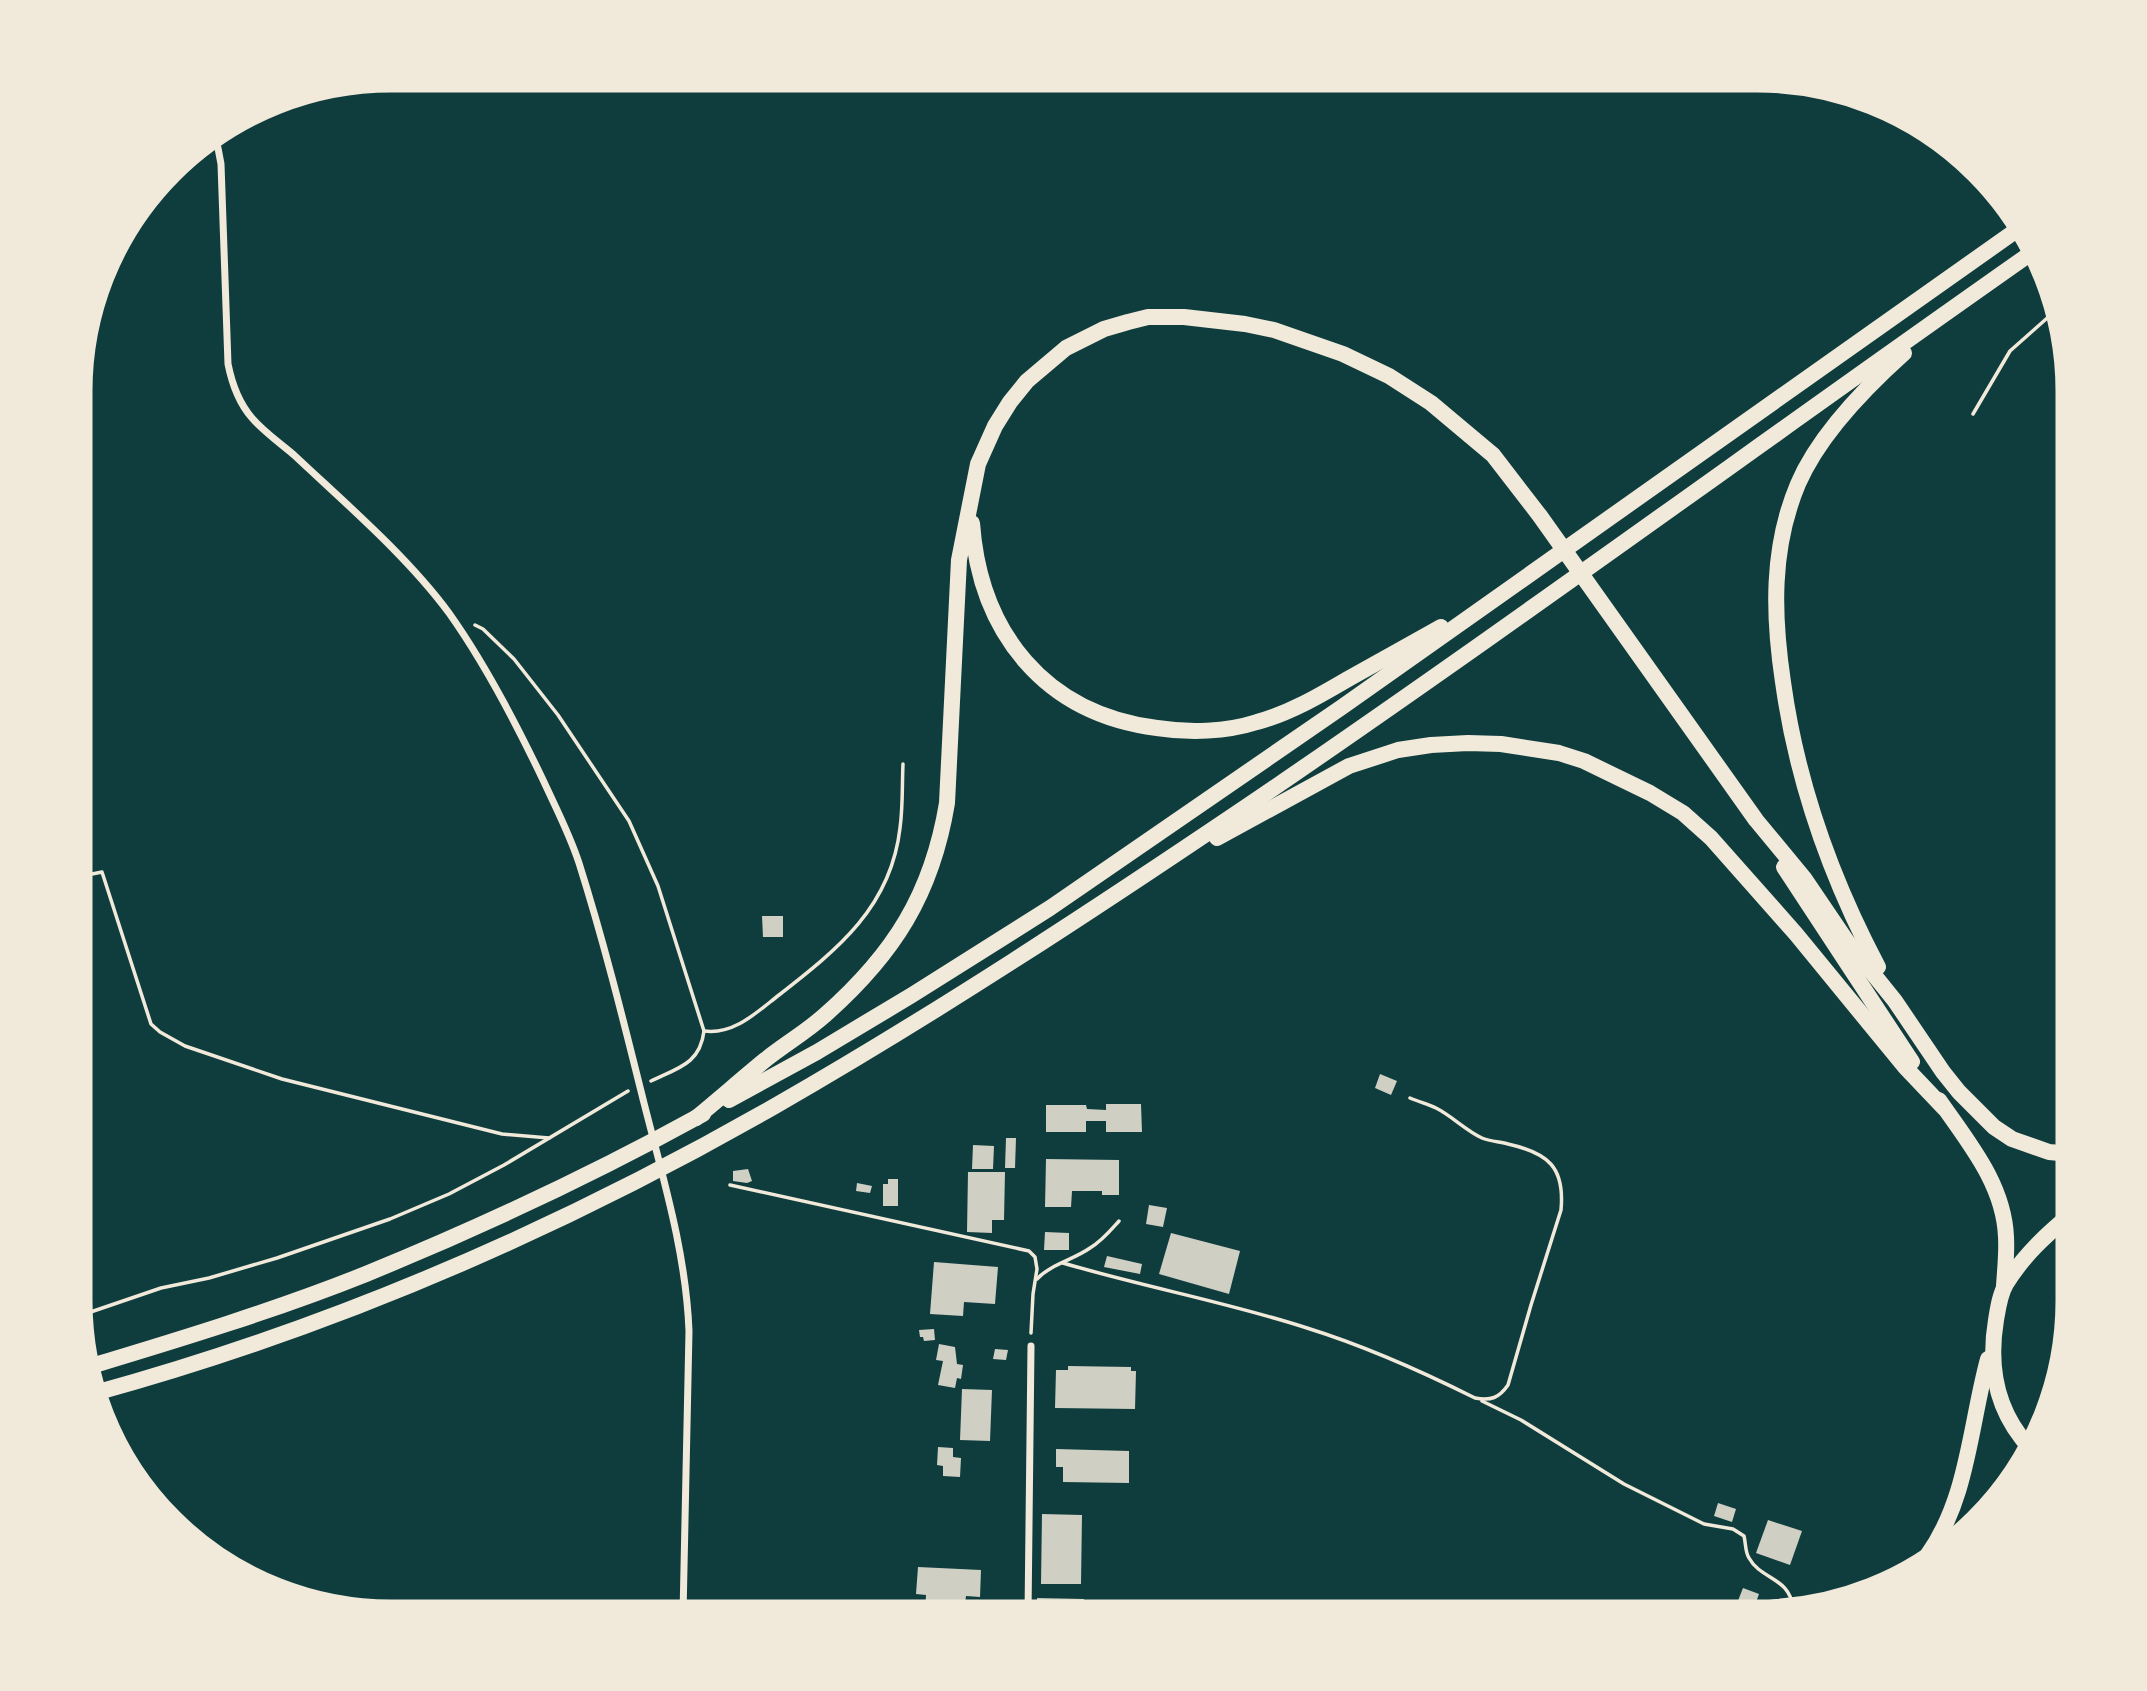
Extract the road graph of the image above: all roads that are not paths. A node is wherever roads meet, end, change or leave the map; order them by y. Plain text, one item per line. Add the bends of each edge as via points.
1 (215, 144) edge
2 (2014, 232) edge
3 (2027, 256) edge
4 (1958, 304) junction
5 (970, 503) junction
6 (1519, 583) junction
7 (1756, 820) junction
8 (1135, 883) junction
9 (1895, 1001) junction
10 (1944, 1108) junction
11 (696, 1118) junction
12 (2060, 1153) edge
13 (2060, 1223) edge
14 (2004, 1286) junction
15 (1993, 1343) junction
16 (1031, 1346) road end
17 (94, 1365) edge
18 (102, 1391) edge
19 (2024, 1441) edge
20 (1932, 1547) edge
21 (683, 1604) edge
22 (1028, 1604) edge

1 - 21 street via 221,164 228,364 234,390 252,418 382,539 448,612 491,678 578,860 623,1021 688,1302
2 - 6 main road
3 - 4 main road
4 - 8 main road
4 - 9 main road via 1845,413 1812,457 1785,523 1775,582 1779,658 1797,764 1832,867
5 - 6 main road via 980,578 996,620 1011,643 1063,695 1133,725 1197,731 1278,716
5 - 7 main road via 974,479 995,426 1027,381 1084,337 1128,321 1166,317 1245,324 1321,345 1389,376 1431,403 1493,456
5 - 11 main road via 959,560 947,803 943,831 922,892 873,969 824,1016
6 - 11 main road via 1050,908 829,1045
7 - 9 main road
7 - 10 main road via 1804,900
8 - 10 main road via 1349,766 1376,756 1412,747 1468,743 1559,753 1650,793 1711,838
8 - 18 main road via 908,1028 772,1108 615,1191 374,1299
9 - 12 main road via 1959,1093 1994,1127 2012,1139
10 - 14 main road via 1987,1172 2002,1208
11 - 17 main road via 550,1192 364,1275
13 - 14 main road
14 - 15 main road
15 - 19 main road via 1994,1375 2002,1406
15 - 20 main road via 1957,1496
16 - 22 street

